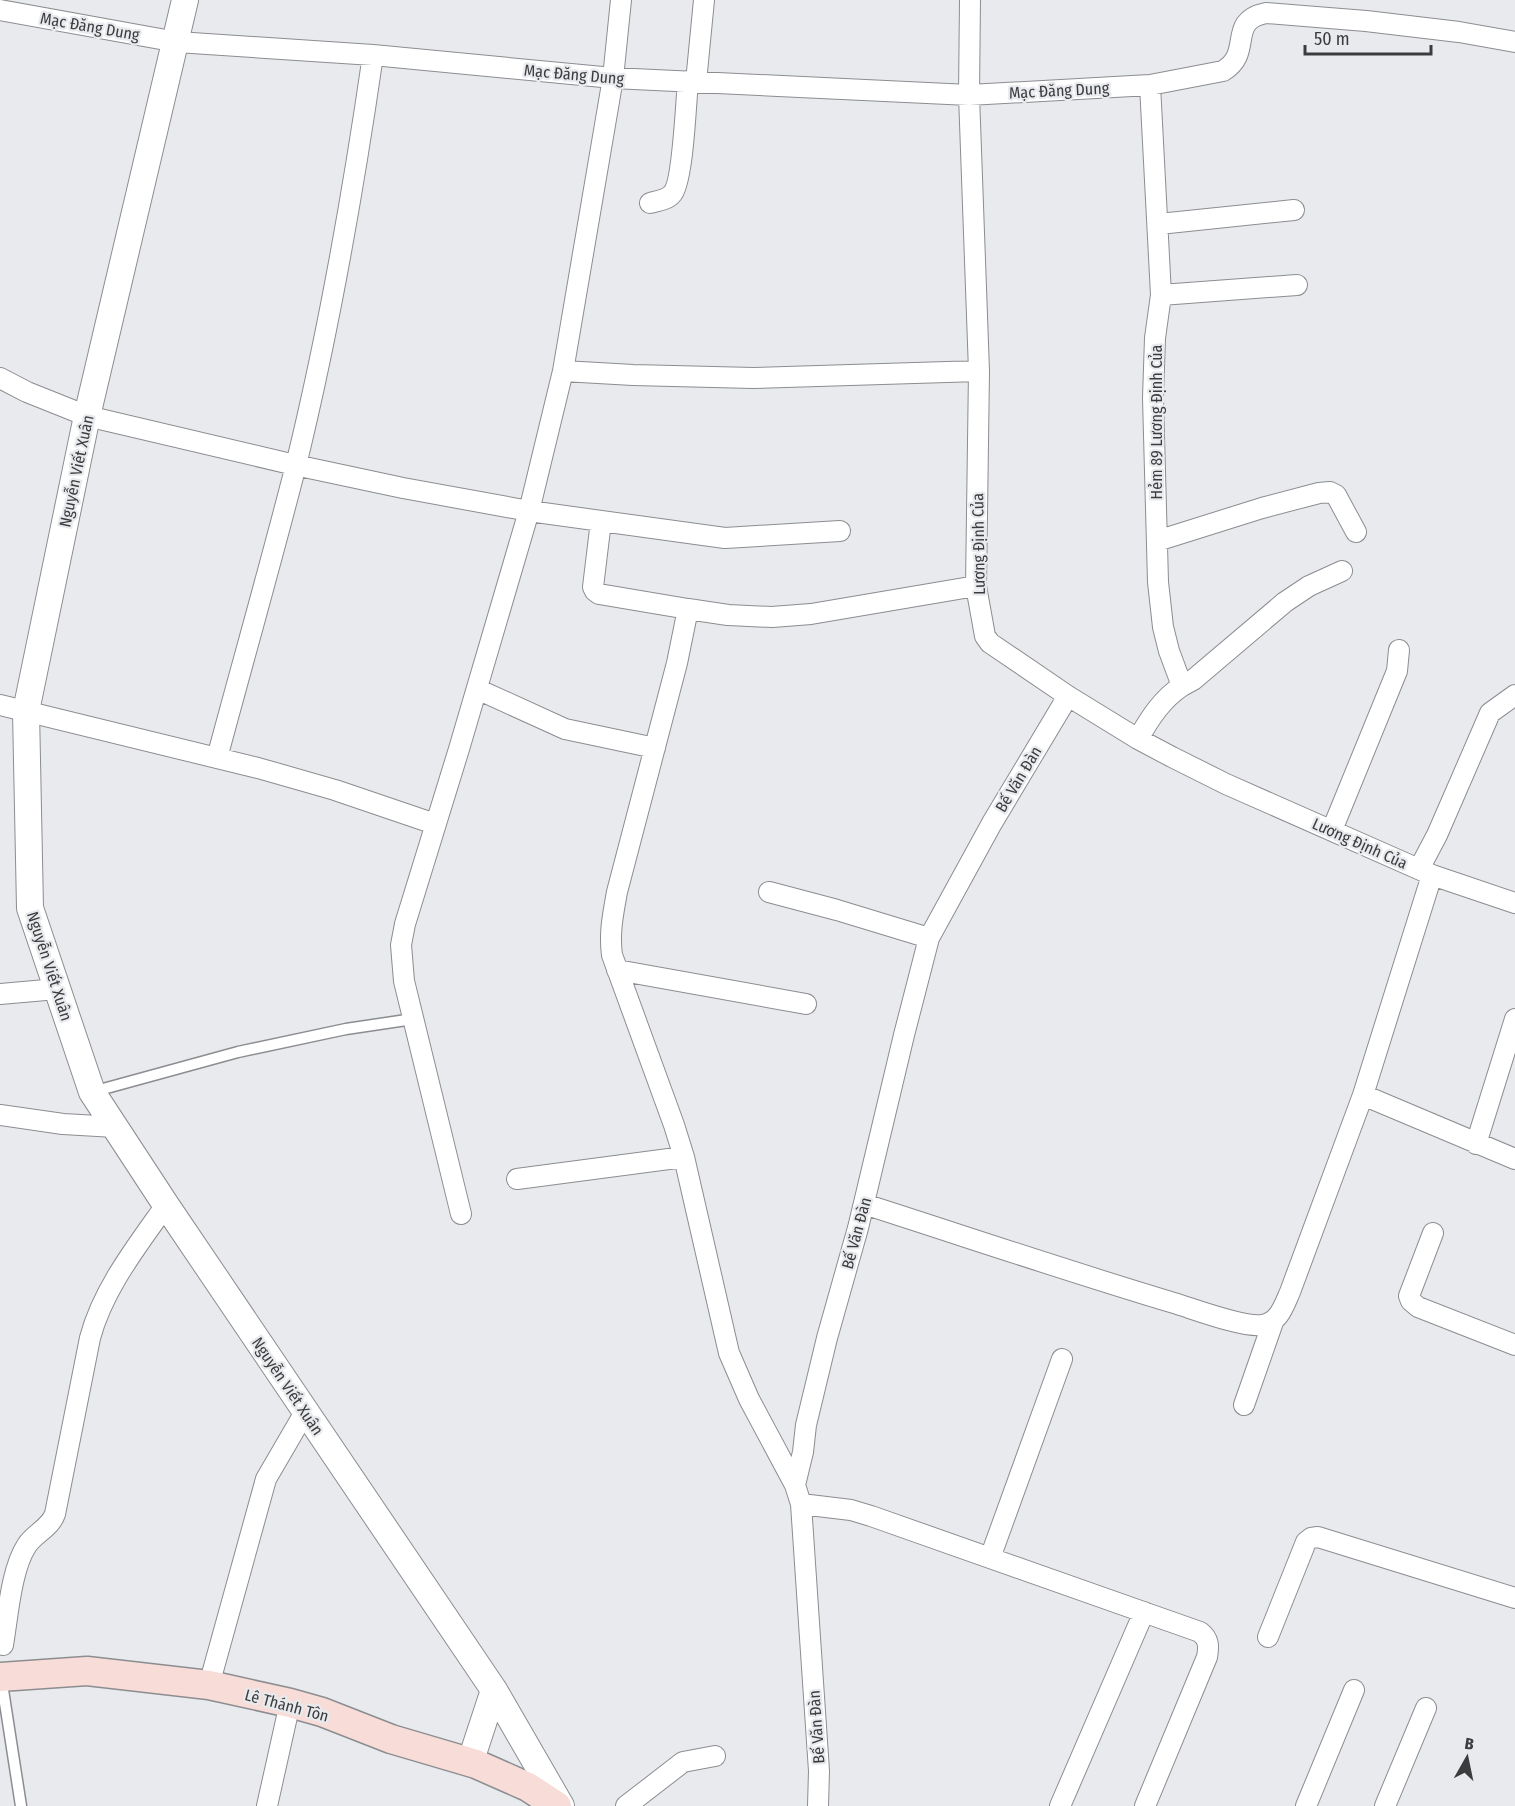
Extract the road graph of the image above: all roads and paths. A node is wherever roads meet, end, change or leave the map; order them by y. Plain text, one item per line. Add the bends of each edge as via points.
1 (185, 0) edge
2 (621, 0) edge
3 (704, 0) edge
4 (970, 0) edge
5 (0, 10) edge
6 (177, 42) junction
7 (1515, 42) edge
8 (373, 55) junction
9 (613, 78) junction
10 (692, 82) junction
11 (1150, 85) junction
12 (969, 95) junction
13 (650, 203) dead end
14 (1294, 210) dead end
15 (1159, 224) junction
16 (1297, 285) dead end
17 (1161, 295) junction
18 (563, 371) junction
19 (979, 371) junction
20 (0, 378) edge
21 (87, 416) junction
22 (296, 465) junction
23 (528, 511) junction
24 (601, 521) junction
25 (840, 531) dead end
26 (1356, 532) dead end
27 (1157, 541) junction
28 (1342, 571) dead end
29 (976, 586) junction
30 (688, 609) junction
31 (1399, 650) dead end
32 (1182, 686) junction
33 (477, 689) junction
34 (1515, 694) edge
35 (1068, 696) junction
36 (0, 705) edge
37 (26, 711) junction
38 (1138, 739) junction
39 (655, 748) junction
40 (217, 758) junction
41 (435, 824) junction
42 (1332, 830) junction
43 (1425, 872) junction
44 (769, 892) dead end
45 (1515, 903) edge
46 (929, 938) junction
47 (617, 970) junction
48 (57, 989) junction
49 (0, 994) edge
50 (806, 1004) dead end
51 (413, 1019) junction
52 (1515, 1019) edge
53 (92, 1092) junction
54 (1363, 1095) junction
55 (0, 1115) edge
56 (115, 1127) junction
57 (1476, 1144) junction
58 (684, 1157) junction
59 (1515, 1159) edge
60 (517, 1179) dead end
61 (864, 1204) junction
62 (166, 1205) junction
63 (461, 1214) dead end
64 (1433, 1233) dead end
65 (1273, 1322) junction
66 (1515, 1345) edge
67 (1062, 1359) dead end
68 (1244, 1405) dead end
69 (305, 1412) junction
70 (798, 1495) junction
71 (990, 1558) junction
72 (1515, 1598) edge
73 (1144, 1612) junction
74 (1268, 1637) dead end
75 (3, 1645) dead end
76 (1, 1677) edge
77 (209, 1685) junction
78 (494, 1690) junction
79 (1354, 1690) dead end
80 (290, 1703) junction
81 (1426, 1708) dead end
82 (715, 1756) dead end
83 (470, 1762) junction
84 (21, 1806) edge
85 (267, 1806) edge
86 (559, 1806) edge
87 (626, 1806) edge
88 (818, 1806) edge
89 (1060, 1806) edge
90 (1145, 1806) edge
91 (1306, 1806) edge
92 (1385, 1806) edge

1 - 6 street, Nguyễn Viết Xuân
2 - 9 street
3 - 10 street
4 - 12 street, Lương Định Của
5 - 6 street, Mạc Đăng Dung
6 - 8 street, Mạc Đăng Dung
6 - 21 street, Nguyễn Viết Xuân
7 - 11 street, Mạc Đăng Dung via 1366,21 1266,13 1249,19 1237,57 1223,71
8 - 9 street, Mạc Đăng Dung
8 - 22 street via 332,299
9 - 10 street, Mạc Đăng Dung
9 - 18 street
10 - 12 street, Mạc Đăng Dung
10 - 13 street via 674,193
11 - 12 street, Mạc Đăng Dung
11 - 15 street, Hẻm 89 Lương Định Của
12 - 19 street, Lương Định Của
14 - 15 street
15 - 17 street, Hẻm 89 Lương Định Của
16 - 17 street
17 - 27 street, Hẻm 89 Lương Định Của via 1152,398
18 - 19 street via 753,378
18 - 23 street
19 - 29 street, Lương Định Của
20 - 21 street
21 - 22 street
21 - 37 street, Nguyễn Viết Xuân
22 - 23 street
22 - 40 street
23 - 24 street
23 - 33 street
24 - 25 street via 725,538
24 - 30 street via 595,591
26 - 27 street via 1336,495 1330,492 1262,508
27 - 32 street, Hẻm 89 Lương Định Của via 1163,627
28 - 32 street via 1285,602
29 - 30 street via 811,614 739,616
29 - 35 street, Lương Định Của via 983,629 990,643
30 - 39 street
31 - 42 street via 1397,671
32 - 38 street via 1156,710
33 - 39 street via 565,729
33 - 41 street
34 - 43 street via 1490,713
35 - 38 street, Lương Định Của
35 - 46 street, Bế Văn Đàn
36 - 37 street
37 - 40 street
37 - 48 street, Nguyễn Viết Xuân via 30,908
38 - 42 street, Lương Định Của via 1226,784
39 - 47 street via 611,924 610,947
40 - 41 street via 335,790
41 - 51 street via 401,945
42 - 43 street, Lương Định Của
43 - 45 street, Lương Định Của
43 - 54 street via 1410,940
44 - 46 street
46 - 61 street, Bế Văn Đàn
47 - 50 street
47 - 58 street
48 - 49 street
48 - 53 street, Nguyễn Viết Xuân
51 - 53 lane via 238,1052
51 - 63 street
52 - 57 street
53 - 56 street, Nguyễn Viết Xuân
54 - 57 street
54 - 65 street via 1290,1292
55 - 56 street
56 - 62 street, Nguyễn Viết Xuân
57 - 59 street
58 - 60 street
58 - 70 street via 729,1353
61 - 65 street via 1236,1321 1261,1325
61 - 70 street, Bế Văn Đàn via 806,1425
62 - 69 street, Nguyễn Viết Xuân
62 - 75 street via 99,1308 55,1514 51,1523 26,1546 20,1560
64 - 66 street via 1409,1296 1411,1301
65 - 68 street
67 - 71 street
69 - 77 street via 266,1479
69 - 78 street, Nguyễn Viết Xuân
70 - 71 street via 871,1515
70 - 88 street, Bế Văn Đàn via 819,1771
71 - 73 street
72 - 74 street via 1311,1538
73 - 89 street
73 - 90 street via 1200,1632 1209,1646
76 - 77 main road, Lê Thánh Tôn via 87,1671
76 - 84 lane
77 - 80 main road, Lê Thánh Tôn
78 - 83 street
78 - 86 street, Nguyễn Viết Xuân
79 - 91 street
80 - 83 main road, Lê Thánh Tôn
80 - 85 street
81 - 92 street
82 - 87 street via 682,1762
83 - 86 main road, Lê Thánh Tôn via 528,1787

